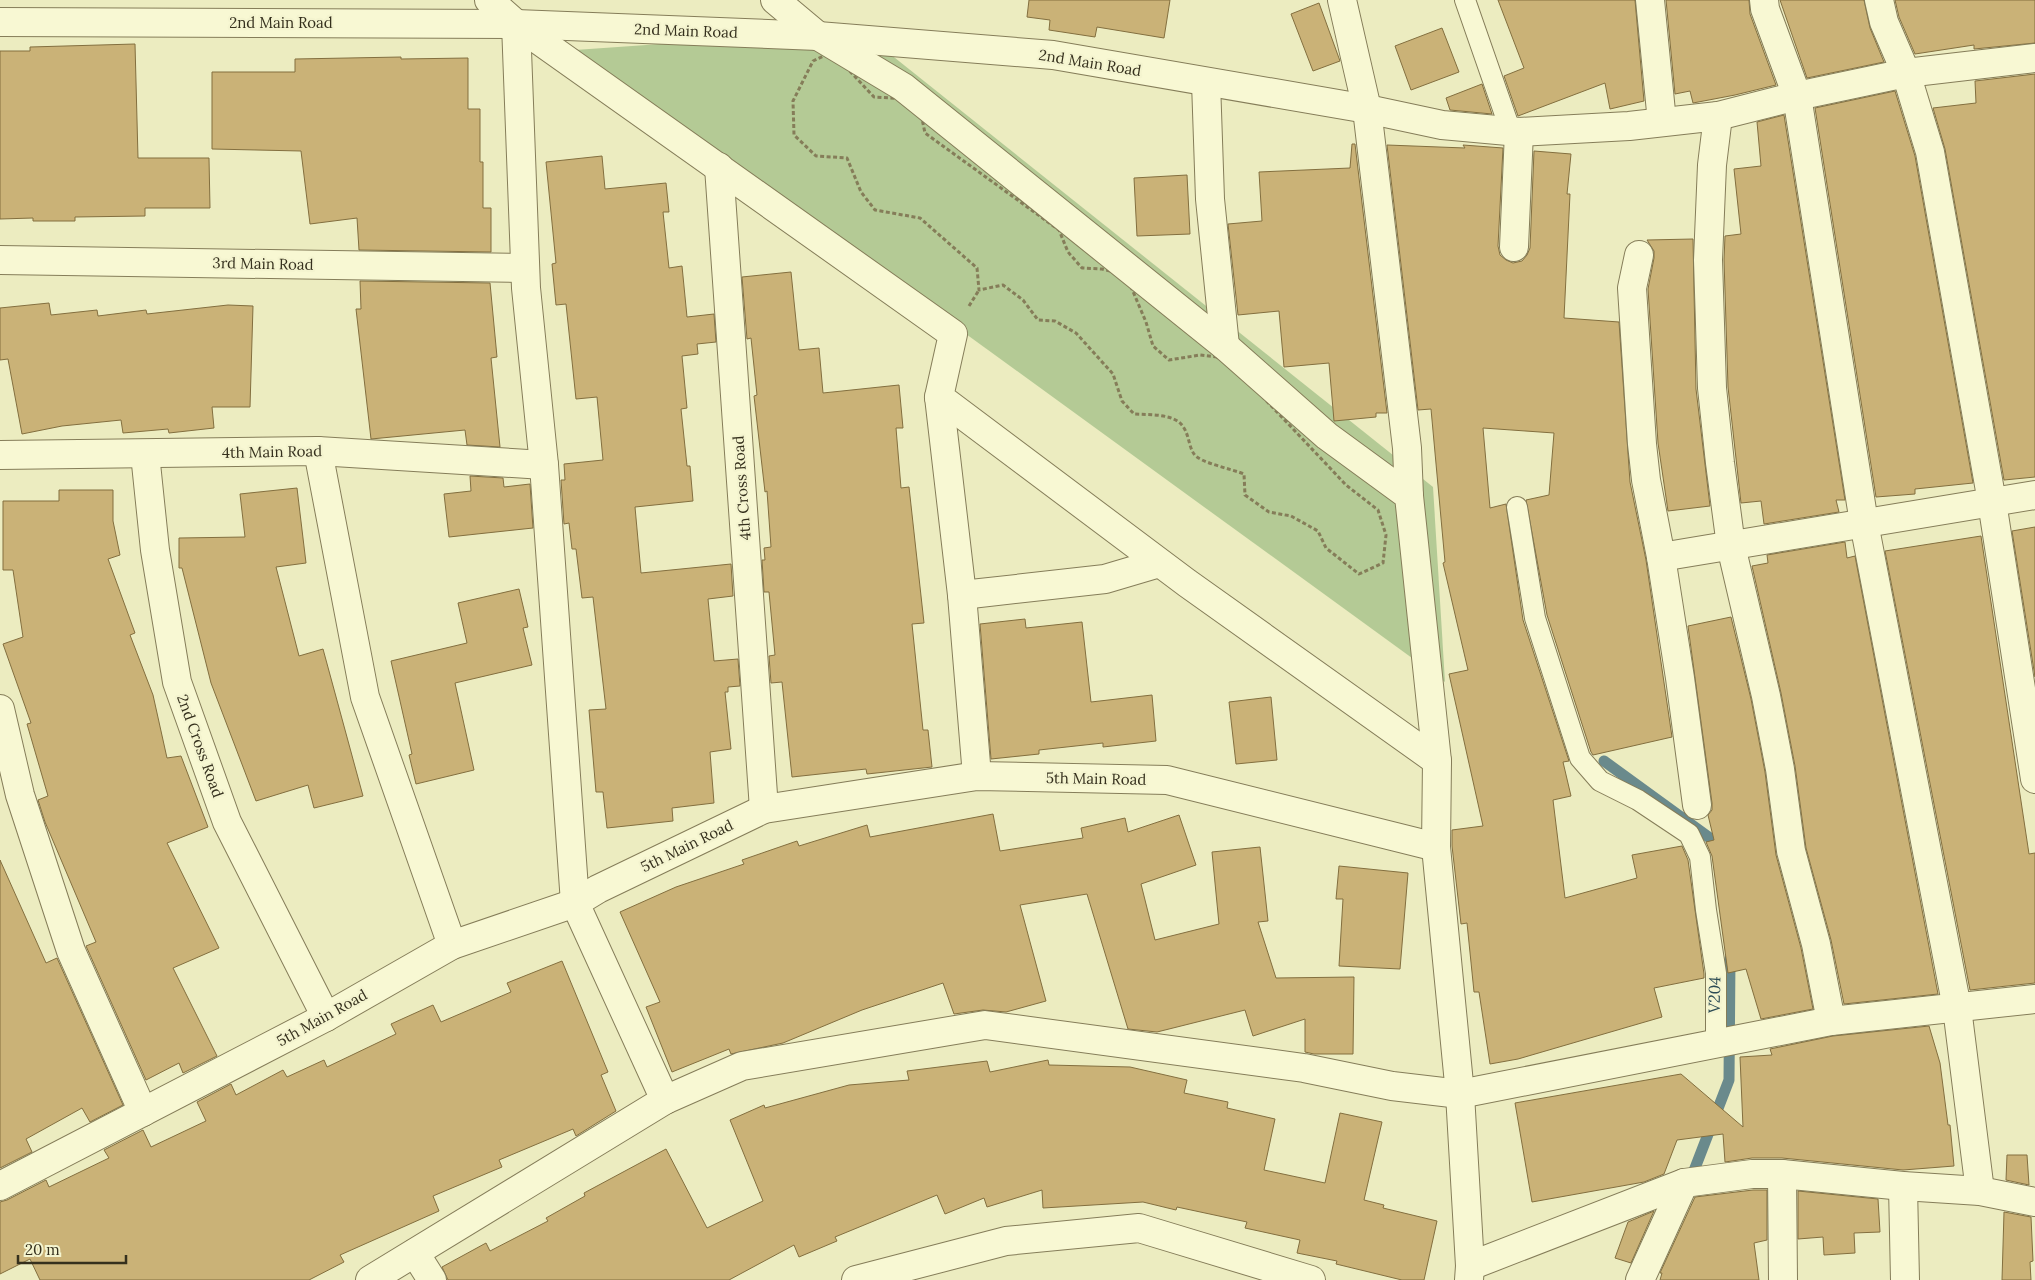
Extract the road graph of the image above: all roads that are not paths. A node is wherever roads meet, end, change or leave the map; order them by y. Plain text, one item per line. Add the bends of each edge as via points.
1 (488, 0) edge
2 (775, 0) edge
3 (1342, 0) edge
4 (1465, 0) edge
5 (1650, 0) edge
6 (1764, 0) edge
7 (1879, 0) edge
8 (0, 22) edge
9 (516, 24) junction
10 (818, 36) junction
11 (2035, 58) edge
12 (1906, 73) junction
13 (1206, 82) junction
14 (1796, 96) junction
15 (1367, 109) junction
16 (1718, 116) junction
17 (1662, 122) junction
18 (1515, 132) junction
19 (719, 167) junction
20 (1514, 247) dead end
21 (1639, 255) dead end
22 (0, 260) edge
23 (525, 268) junction
24 (1225, 346) junction
25 (939, 397) junction
26 (318, 451) junction
27 (145, 454) junction
28 (0, 455) edge
29 (544, 465) junction
30 (2035, 495) edge
31 (1409, 496) junction
32 (1992, 502) junction
33 (1517, 508) dead end
34 (1864, 524) junction
35 (1731, 546) junction
36 (1661, 557) junction
37 (1159, 563) junction
38 (962, 595) junction
39 (0, 709) edge
40 (1437, 761) junction
41 (977, 776) junction
42 (2035, 778) edge
43 (1697, 806) dead end
44 (764, 809) junction
45 (1436, 847) junction
46 (575, 903) junction
47 (452, 945) junction
48 (2035, 1000) edge
49 (1957, 1008) junction
50 (326, 1017) junction
51 (1831, 1022) junction
52 (1718, 1044) junction
53 (1460, 1094) junction
54 (665, 1100) junction
55 (143, 1112) junction
56 (1782, 1174) junction
57 (1696, 1182) junction
58 (0, 1186) edge
59 (1903, 1186) junction
60 (1980, 1191) junction
61 (2035, 1202) edge
62 (415, 1253) junction
63 (1469, 1273) edge
64 (370, 1280) edge
65 (432, 1280) edge
66 (856, 1280) edge
67 (1311, 1280) edge
68 (1640, 1280) edge
69 (1784, 1280) edge
70 (1905, 1280) edge

1 - 9 street
2 - 10 street
3 - 15 street
4 - 18 lane
5 - 17 street
6 - 14 street
7 - 12 street via 1884,22
8 - 9 street, 2nd Main Road
9 - 10 street, 2nd Main Road
9 - 19 street
9 - 23 street
10 - 13 street, 2nd Main Road via 1053,55
10 - 24 street via 903,87
11 - 12 street, 2nd Main Road
12 - 14 street, 2nd Main Road
12 - 32 street via 1930,152
13 - 15 street, 2nd Main Road
13 - 24 street via 1210,199
14 - 16 street, 2nd Main Road
14 - 34 street
15 - 18 street, 2nd Main Road via 1442,125
15 - 31 street via 1407,448
16 - 17 street, 2nd Main Road
16 - 35 street via 1712,165 1709,300 1712,388
17 - 18 street, 2nd Main Road
18 - 20 street
19 - 25 street via 953,334
19 - 44 street, 4th Cross Road
21 - 36 street via 1632,288 1642,444
22 - 23 street, 3rd Main Road
23 - 29 street
24 - 31 street via 1327,436
25 - 37 street
25 - 38 street
26 - 27 street, 4th Main Road
26 - 29 street, 4th Main Road
26 - 47 street via 365,697
27 - 28 street, 4th Main Road
27 - 50 street, 2nd Cross Road via 155,550 177,682 227,822
29 - 46 street
30 - 32 street
31 - 40 street
32 - 34 street
32 - 42 street
33 - 52 lane via 1535,618 1580,758 1600,781 1638,800 1690,834 1700,857 1716,973
34 - 35 street
34 - 49 street
35 - 36 street
35 - 51 street via 1766,696 1791,851 1816,944
36 - 43 street
37 - 38 street via 1105,579
37 - 40 street
38 - 41 street
39 - 55 street via 20,795 71,950
40 - 45 street
41 - 44 street, 5th Main Road
41 - 45 street, 5th Main Road via 1167,780
44 - 46 street, 5th Main Road
45 - 53 street
46 - 47 street, 5th Main Road
46 - 54 street
47 - 50 street, 5th Main Road
48 - 49 street
49 - 51 street
49 - 60 street
50 - 55 street, 5th Main Road
51 - 52 street
52 - 53 street
53 - 54 street via 1392,1086 1304,1068 985,1025 742,1066
53 - 63 street
54 - 62 street
55 - 58 street, 5th Main Road
56 - 57 street via 1752,1174
56 - 59 street
56 - 69 street
57 - 63 street
57 - 68 street
59 - 60 street
59 - 70 street
60 - 61 street
62 - 64 street
62 - 65 street
66 - 67 street via 1006,1241 1139,1228

